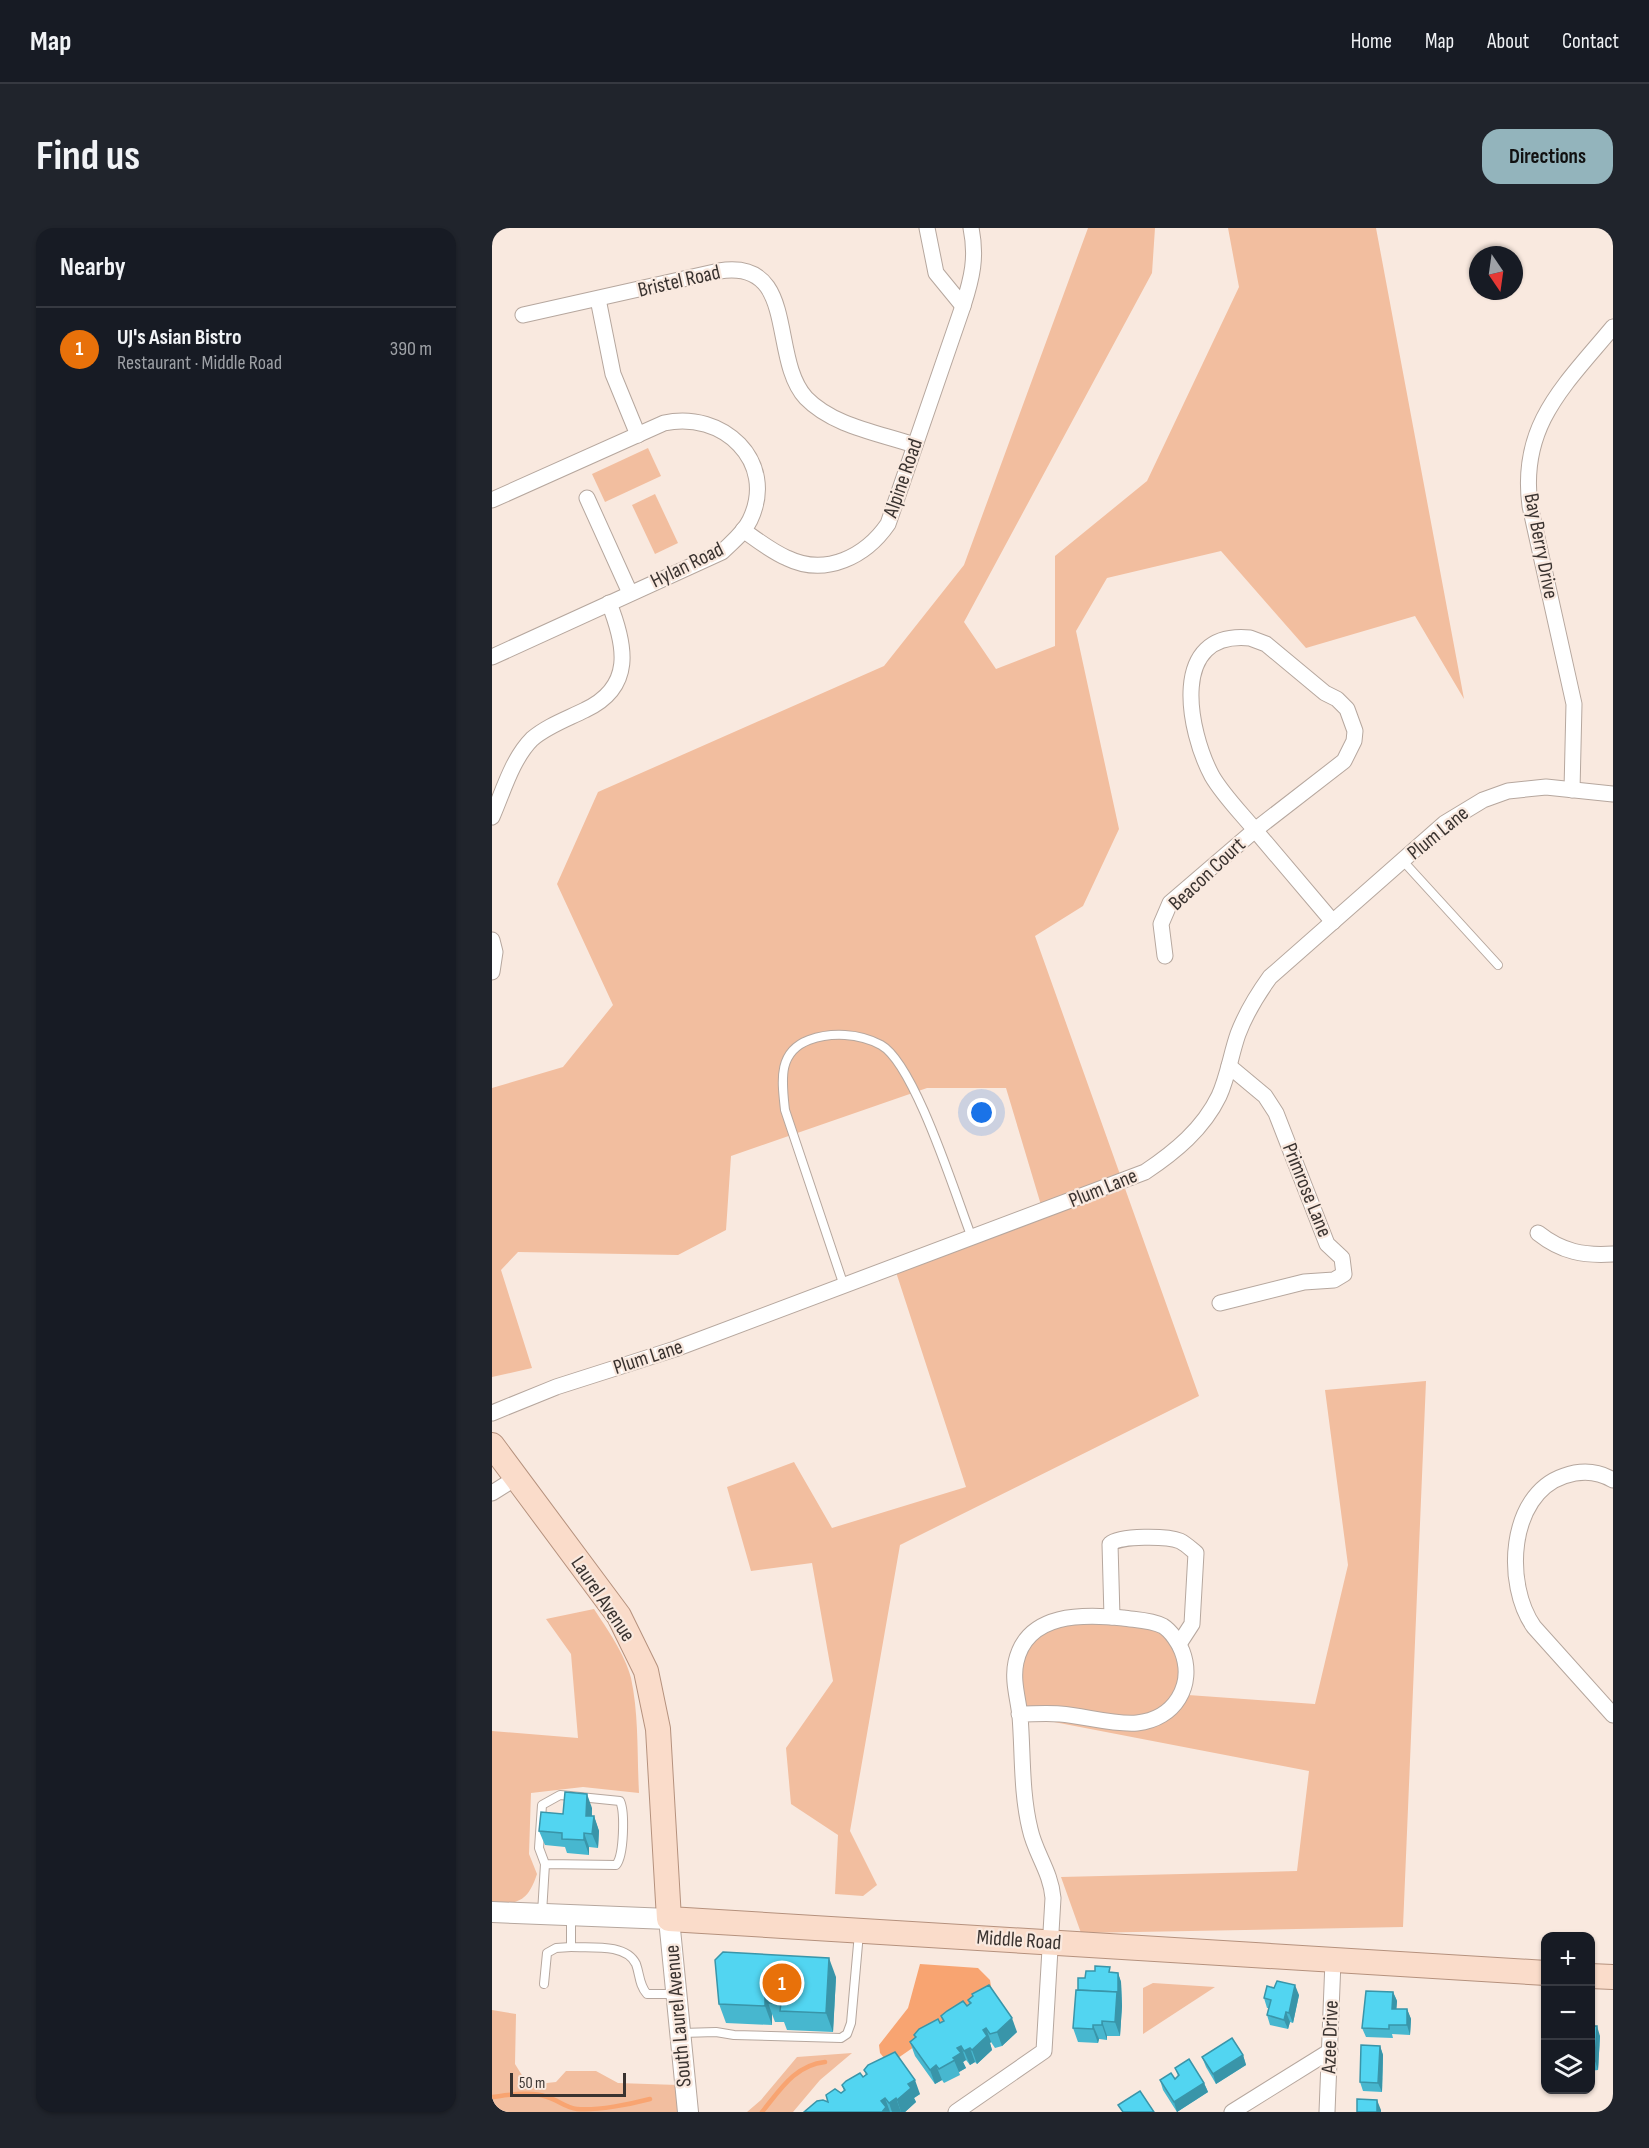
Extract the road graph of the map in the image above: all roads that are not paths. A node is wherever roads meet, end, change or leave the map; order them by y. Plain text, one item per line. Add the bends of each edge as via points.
1 (927, 228) edge
2 (971, 228) edge
3 (598, 299) junction
4 (963, 306) junction
5 (524, 315) dead end
6 (1613, 327) edge
7 (638, 435) junction
8 (914, 445) junction
9 (587, 498) dead end
10 (492, 500) edge
11 (743, 530) junction
12 (630, 593) junction
13 (609, 603) junction
14 (492, 657) edge
15 (1572, 790) junction
16 (1613, 794) edge
17 (492, 817) edge
18 (1255, 830) junction
19 (1403, 861) junction
20 (1333, 922) junction
21 (492, 940) edge
22 (1165, 956) dead end
23 (1498, 965) dead end
24 (492, 972) edge
25 (1228, 1066) junction
26 (1538, 1233) dead end
27 (972, 1238) junction
28 (1613, 1254) edge
29 (844, 1286) junction
30 (1220, 1303) dead end
31 (492, 1413) edge
32 (492, 1445) edge
33 (516, 1478) junction
34 (1613, 1480) edge
35 (492, 1493) edge
36 (1112, 1617) junction
37 (1179, 1644) junction
38 (1020, 1714) junction
39 (1613, 1714) edge
40 (545, 1864) junction
41 (492, 1912) edge
42 (542, 1914) junction
43 (571, 1915) junction
44 (669, 1919) junction
45 (860, 1931) junction
46 (1052, 1942) junction
47 (571, 1947) junction
48 (1333, 1961) junction
49 (1541, 1973) edge
50 (1595, 1976) edge
51 (1613, 1977) edge
52 (544, 1984) dead end
53 (675, 1995) junction
54 (679, 2034) junction
55 (1330, 2051) junction
56 (688, 2112) edge
57 (956, 2112) edge
58 (1232, 2112) edge
59 (1327, 2112) edge

1 - 4 street via 936,273
2 - 4 street, Alpine Road via 974,270
3 - 5 street, Bristel Road
3 - 7 street via 613,374
3 - 8 street, Bristel Road via 719,271 753,274 771,290 788,367 808,400 833,417
4 - 8 street, Alpine Road
6 - 15 street, Bay Berry Drive via 1548,407 1532,446 1528,476 1530,506 1574,704
7 - 10 street, Hylan Road
7 - 11 street, Hylan Road via 664,423 685,420 709,423 730,435 746,453 756,484 753,512
8 - 11 street, Alpine Road via 888,524 876,542 858,555 829,564 799,562
9 - 12 street
11 - 12 street, Hylan Road via 722,552
12 - 13 street, Hylan Road
13 - 14 street, Hylan Road
13 - 17 street via 623,644 620,675 602,700 543,731 528,744 516,761
15 - 16 street, Plum Lane
15 - 19 street, Plum Lane via 1522,789 1483,800 1445,823
18 - 18 street via 1344,760 1355,731 1347,709 1337,699 1324,693 1266,644 1250,638 1231,639 1218,643 1201,657 1189,683 1190,697 1212,774
18 - 20 street
18 - 22 street, Beacon Court via 1170,903 1161,924
19 - 20 street, Plum Lane
19 - 23 lane
20 - 25 street, Plum Lane via 1282,965 1261,989 1243,1023
21 - 24 street
25 - 27 street, Plum Lane via 1212,1108 1195,1132 1168,1157 1134,1178
25 - 30 street, Primrose Lane via 1265,1096 1276,1113 1327,1244 1342,1258 1344,1274 1334,1280 1304,1282
26 - 28 street via 1554,1246 1572,1252
27 - 29 street, Plum Lane
27 - 29 lane via 903,1068 882,1045 855,1035 823,1035 796,1045 785,1061 785,1110
29 - 31 street, Plum Lane
32 - 33 main road, Laurel Avenue
33 - 35 street
33 - 44 main road, Laurel Avenue via 619,1616 646,1671 658,1729
34 - 39 street via 1590,1472 1572,1473 1548,1484 1538,1494 1528,1505 1520,1525 1516,1584 1518,1599 1530,1621
36 - 37 street via 1162,1626
36 - 37 street via 1110,1544 1125,1537 1179,1540 1196,1553 1192,1624
36 - 38 street via 1072,1616 1046,1625 1027,1639 1016,1661
37 - 38 street via 1187,1666 1185,1686 1164,1715 1138,1723 1060,1714
38 - 46 street via 1030,1830 1052,1886
40 - 40 lane via 539,1848 542,1805 560,1795 620,1801 621,1856 616,1865
40 - 42 lane
41 - 42 street, Middle Road
42 - 43 street, Middle Road
43 - 44 street, Middle Road
43 - 47 lane
44 - 45 main road, Middle Road
44 - 53 street, South Laurel Avenue
45 - 46 main road, Middle Road
45 - 54 lane via 851,2023 842,2038
46 - 48 main road, Middle Road
46 - 57 street via 1044,2051
47 - 52 lane via 547,1953
47 - 53 lane via 621,1951 635,1962 641,1987 647,1994
48 - 49 main road, Middle Road
48 - 55 street, Azee Drive
50 - 51 main road
53 - 54 street, South Laurel Avenue
54 - 56 street, South Laurel Avenue
55 - 58 street
55 - 59 street, Azee Drive

